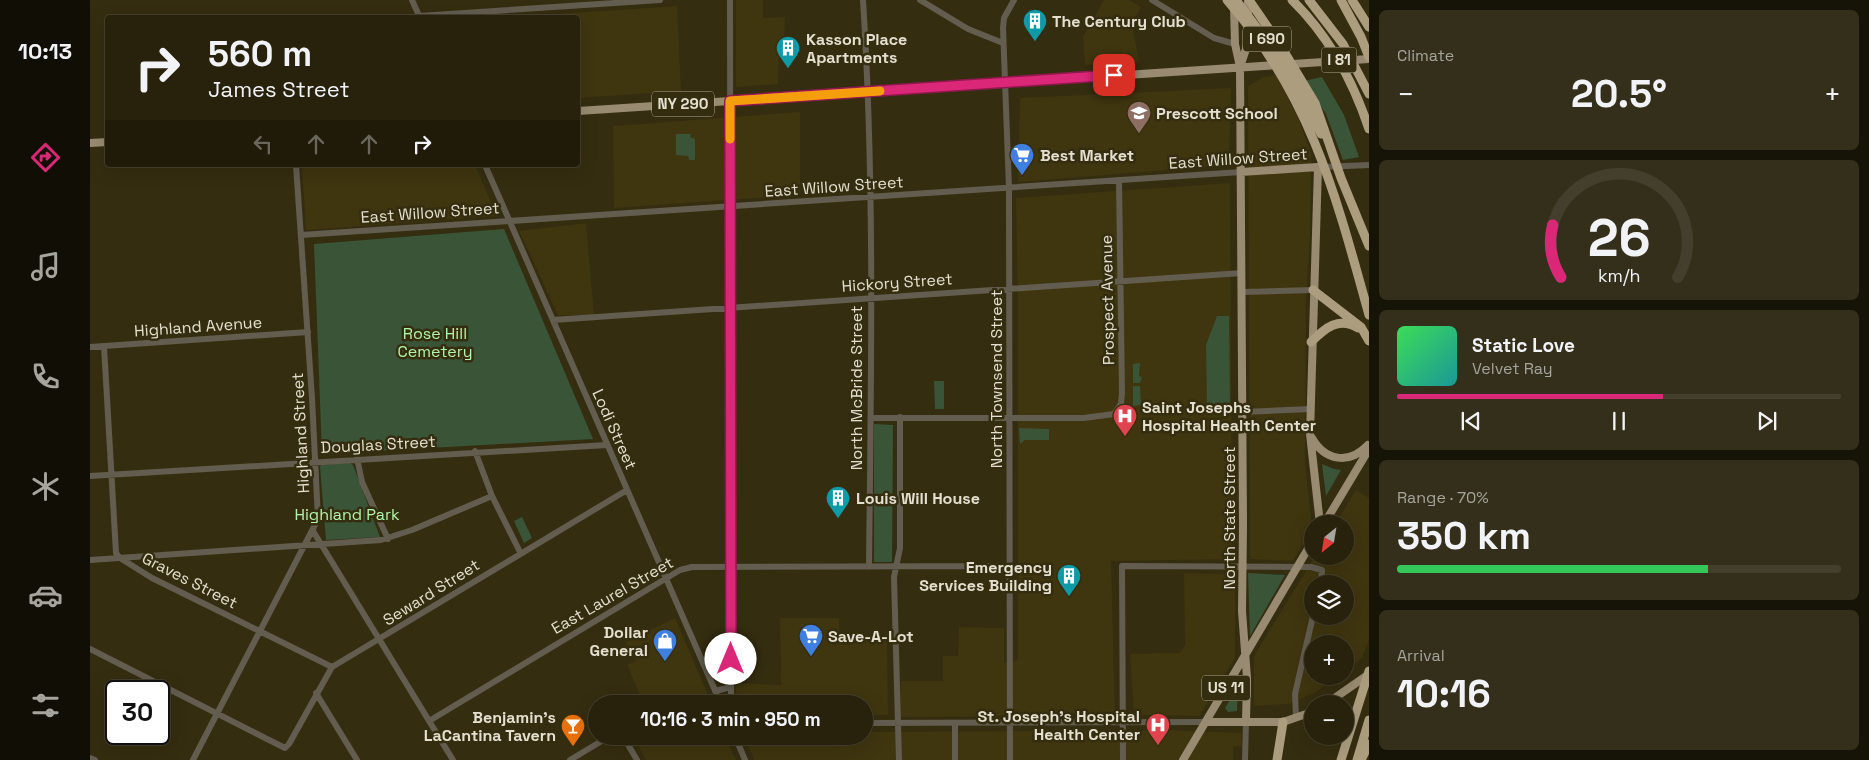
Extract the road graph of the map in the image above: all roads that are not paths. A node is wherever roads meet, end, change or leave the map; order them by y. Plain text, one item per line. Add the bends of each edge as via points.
1 (412, 0) edge
2 (558, 0) edge
3 (660, 0) edge
4 (730, 0) edge
5 (863, 0) edge
6 (920, 0) edge
7 (1014, 0) edge
8 (1152, 0) edge
9 (1227, 0) edge
10 (1235, 0) edge
11 (1248, 0) edge
12 (1292, 0) edge
13 (1309, 0) edge
14 (1341, 0) edge
15 (1352, 0) edge
16 (558, 8) junction
17 (419, 15) edge
18 (451, 15) edge
19 (1369, 27) edge
20 (1003, 43) junction
21 (1235, 44) junction
22 (1369, 58) edge
23 (1240, 67) junction
24 (1293, 80) junction
25 (1006, 82) junction
26 (869, 92) junction
27 (1369, 94) edge
28 (730, 101) junction
29 (580, 111) edge
30 (1369, 129) edge
31 (105, 142) edge
32 (90, 143) edge
33 (1369, 165) edge
34 (296, 167) edge
35 (486, 167) edge
36 (1318, 167) junction
37 (1241, 172) junction
38 (1119, 180) junction
39 (1009, 188) junction
40 (870, 197) junction
41 (730, 206) junction
42 (509, 221) junction
43 (301, 235) junction
44 (1369, 246) edge
45 (1242, 273) junction
46 (1121, 280) junction
47 (1010, 288) junction
48 (1313, 290) junction
49 (1242, 292) junction
50 (870, 297) junction
51 (729, 307) junction
52 (1369, 315) edge
53 (553, 320) junction
54 (308, 332) junction
55 (1367, 337) edge
56 (1311, 342) junction
57 (104, 346) junction
58 (90, 347) edge
59 (1310, 409) junction
60 (1243, 412) junction
61 (900, 417) junction
62 (871, 418) junction
63 (1010, 418) junction
64 (1310, 434) junction
65 (1369, 444) edge
66 (607, 445) junction
67 (1369, 449) edge
68 (475, 452) junction
69 (357, 458) junction
70 (316, 461) junction
71 (112, 474) junction
72 (90, 476) edge
73 (627, 490) junction
74 (492, 496) junction
75 (1321, 515) edge
76 (1328, 515) edge
77 (313, 531) junction
78 (388, 539) junction
79 (321, 544) junction
80 (305, 545) junction
81 (520, 552) junction
82 (1304, 556) edge
83 (120, 558) junction
84 (90, 560) edge
85 (732, 566) junction
86 (1009, 566) junction
87 (1298, 566) junction
88 (869, 567) junction
89 (896, 567) junction
90 (1242, 567) junction
91 (1322, 575) edge
92 (666, 579) junction
93 (1312, 625) edge
94 (259, 630) junction
95 (380, 639) junction
96 (90, 649) edge
97 (1246, 654) junction
98 (332, 667) junction
99 (1369, 672) edge
100 (731, 688) junction
101 (715, 691) junction
102 (316, 693) junction
103 (717, 695) edge
104 (731, 695) edge
105 (1339, 695) edge
106 (217, 713) junction
107 (1304, 715) edge
108 (1296, 718) junction
109 (1369, 720) edge
110 (429, 721) junction
111 (1246, 721) junction
112 (1010, 722) junction
113 (1124, 722) junction
114 (1206, 722) junction
115 (1283, 722) junction
116 (873, 723) edge
117 (898, 723) junction
118 (954, 723) junction
119 (1369, 744) edge
120 (595, 745) edge
121 (628, 745) edge
122 (739, 745) edge
123 (90, 758) edge
124 (95, 760) edge
125 (193, 760) edge
126 (357, 760) edge
127 (453, 760) edge
128 (570, 760) edge
129 (637, 760) edge
130 (745, 760) edge
131 (899, 760) edge
132 (955, 760) edge
133 (1010, 760) edge
134 (1123, 760) edge
135 (1183, 760) edge
136 (1245, 760) edge
137 (1277, 760) edge
138 (1341, 760) edge
139 (1357, 760) edge
140 (1361, 760) edge

1 - 17 street
2 - 16 street
3 - 16 street
4 - 28 street
5 - 26 street, North McBride Street
6 - 20 street via 968,29
7 - 20 street, North Townsend Street via 1004,18
8 - 21 street via 1214,38
9 - 24 highway
10 - 21 main road, North State Street / US 11
10 - 24 highway, I 690 via 1270,42
11 - 23 main road, North State Street / US 11 via 1248,43
11 - 24 highway
12 - 30 highway, I 81 via 1343,65
13 - 27 highway, I 81 via 1342,44
14 - 22 highway
15 - 19 highway
16 - 18 street
20 - 25 street, North Townsend Street
21 - 23 main road, North State Street / US 11
22 - 23 main road
23 - 25 main road, NY 290
23 - 37 main road, North State Street / US 11
24 - 44 highway via 1315,102
24 - 52 highway via 1330,177
25 - 26 main road, NY 290
25 - 39 street, North Townsend Street
26 - 28 main road, NY 290
26 - 40 street, North McBride Street
28 - 29 main road, NY 290
28 - 41 street
31 - 32 main road
33 - 36 street, East Willow Street
34 - 43 street, Highland Street
35 - 42 street, Lodi Street
36 - 37 main road, East Willow Street
36 - 48 main road
37 - 38 street, East Willow Street
37 - 45 main road, North State Street / US 11
38 - 39 street, East Willow Street
38 - 46 street, Prospect Avenue
39 - 40 street, East Willow Street
39 - 47 street, North Townsend Street
40 - 41 street, East Willow Street
40 - 50 street, North McBride Street
41 - 42 street, East Willow Street
41 - 51 street
42 - 43 street, East Willow Street
42 - 53 street, Lodi Street
43 - 54 street, Highland Street
45 - 46 street, Hickory Street
45 - 49 main road, North State Street / US 11
46 - 47 street, Hickory Street
46 - 63 street, Prospect Avenue via 1122,392 1119,408 1110,416
47 - 50 street, Hickory Street
47 - 63 street, North Townsend Street
48 - 49 street
48 - 55 highway via 1349,316
48 - 56 main road
49 - 60 main road, North State Street / US 11
50 - 51 street, Hickory Street
50 - 62 street, North McBride Street
51 - 53 street, Hickory Street
51 - 85 street
53 - 66 street, Lodi Street
54 - 57 street, Highland Avenue
54 - 70 street, Highland Street
55 - 56 highway via 1351,324 1336,323 1325,328
56 - 59 main road
57 - 58 street, Highland Avenue
57 - 71 street, Graves Street
59 - 60 street
59 - 64 main road
60 - 90 main road, North State Street / US 11
61 - 62 street
61 - 63 street
61 - 89 street via 900,548
62 - 88 street, North McBride Street
63 - 86 street, North Townsend Street
64 - 65 main road via 1317,446 1336,458 1358,454
64 - 75 main road
66 - 68 street, Douglas Street
66 - 73 street, Lodi Street
67 - 76 main road
68 - 69 street, Douglas Street
68 - 74 street
69 - 70 street, Douglas Street
69 - 78 street via 362,482
70 - 71 street, Douglas Street
70 - 77 street, Highland Street via 318,513
71 - 72 street, Douglas Street
71 - 83 street, Graves Street via 116,552
73 - 81 street, Seward Street
73 - 92 street, Lodi Street
74 - 78 street
74 - 81 street
77 - 79 street
77 - 80 street, Highland Street
78 - 79 street
79 - 80 street
79 - 95 street
80 - 83 street
80 - 94 street, Highland Street
81 - 95 street, Seward Street
82 - 87 main road
83 - 84 street
83 - 94 street, Graves Street via 152,578
85 - 88 street, East Laurel Street
85 - 92 street, East Laurel Street via 692,567
85 - 100 street
86 - 89 street, East Laurel Street
86 - 112 street, North Townsend Street
87 - 90 street
87 - 91 street via 1322,570
87 - 97 main road
88 - 89 street, East Laurel Street
89 - 117 street
90 - 97 main road, North State Street / US 11 via 1242,635
90 - 113 street via 1122,566
92 - 101 street, Lodi Street
92 - 110 street, East Laurel Street
93 - 108 street via 1295,694
94 - 98 street, Graves Street
94 - 106 street, Highland Street
95 - 98 street, Seward Street
95 - 110 street
96 - 106 street
97 - 111 main road, North State Street
97 - 114 main road, US 11
98 - 102 street, Seward Street
99 - 105 main road
99 - 138 highway
100 - 101 street
100 - 104 street
101 - 103 street, Lodi Street
102 - 106 street, Seward Street via 289,744 283,748
102 - 126 street
106 - 125 street, Highland Street
107 - 108 main road
108 - 115 main road
109 - 139 highway
110 - 127 street
111 - 114 main road
111 - 115 main road
111 - 136 street, North State Street
112 - 113 street
112 - 118 street
112 - 133 street, North Townsend Street
113 - 114 street
113 - 134 street
114 - 135 main road, US 11
115 - 137 highway
116 - 117 street
117 - 118 street
117 - 131 street
118 - 132 street
119 - 140 highway
120 - 128 street
121 - 129 street
122 - 130 street
123 - 124 street

